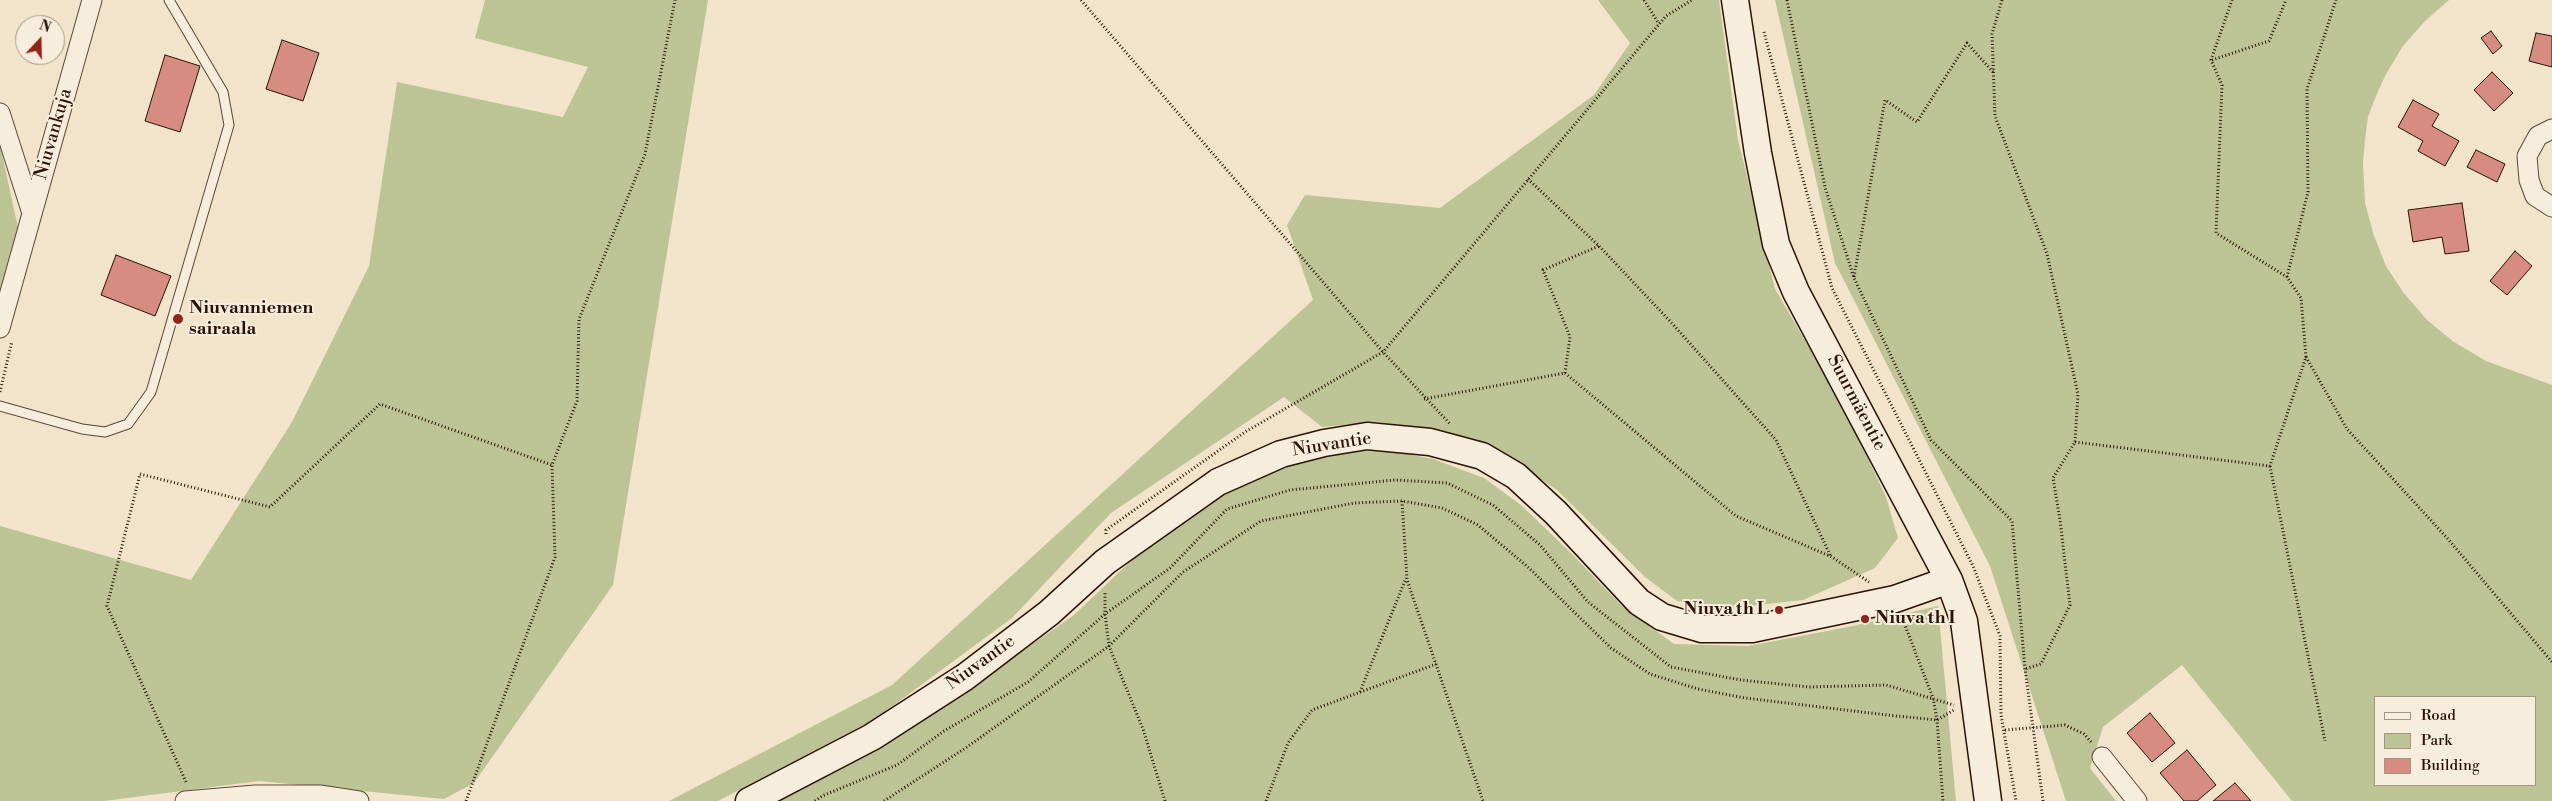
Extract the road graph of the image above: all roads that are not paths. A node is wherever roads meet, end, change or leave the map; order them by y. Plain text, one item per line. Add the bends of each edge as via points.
1 (92, 0) edge
2 (169, 0) edge
3 (1735, 0) edge
4 (0, 112) edge
5 (2552, 129) edge
6 (2552, 207) edge
7 (31, 210) junction
8 (0, 328) edge
9 (0, 406) edge
10 (1948, 580) junction
11 (2102, 757) road end
12 (190, 800) edge
13 (359, 801) edge
14 (748, 801) edge
15 (1988, 801) edge
16 (2137, 801) edge

1 - 7 street, Niuvankuja
2 - 9 lane via 223,92 229,126 152,392 128,424 105,432 82,429
3 - 10 street, Suurmäentie via 1758,153 1776,244 1796,292
4 - 7 street, Niuvankuja
5 - 6 street via 2538,136 2527,156 2529,180 2535,196
7 - 8 street, Niuvankuja
10 - 14 street, Niuvantie via 1895,599 1752,629 1702,629 1662,617 1639,602 1556,513 1516,476 1482,456 1430,442 1368,436 1324,443 1281,454 1218,482 1105,562 1049,613 965,677 872,737
10 - 15 street, Suurmäentie via 1964,621
11 - 16 street
12 - 13 street via 320,795

